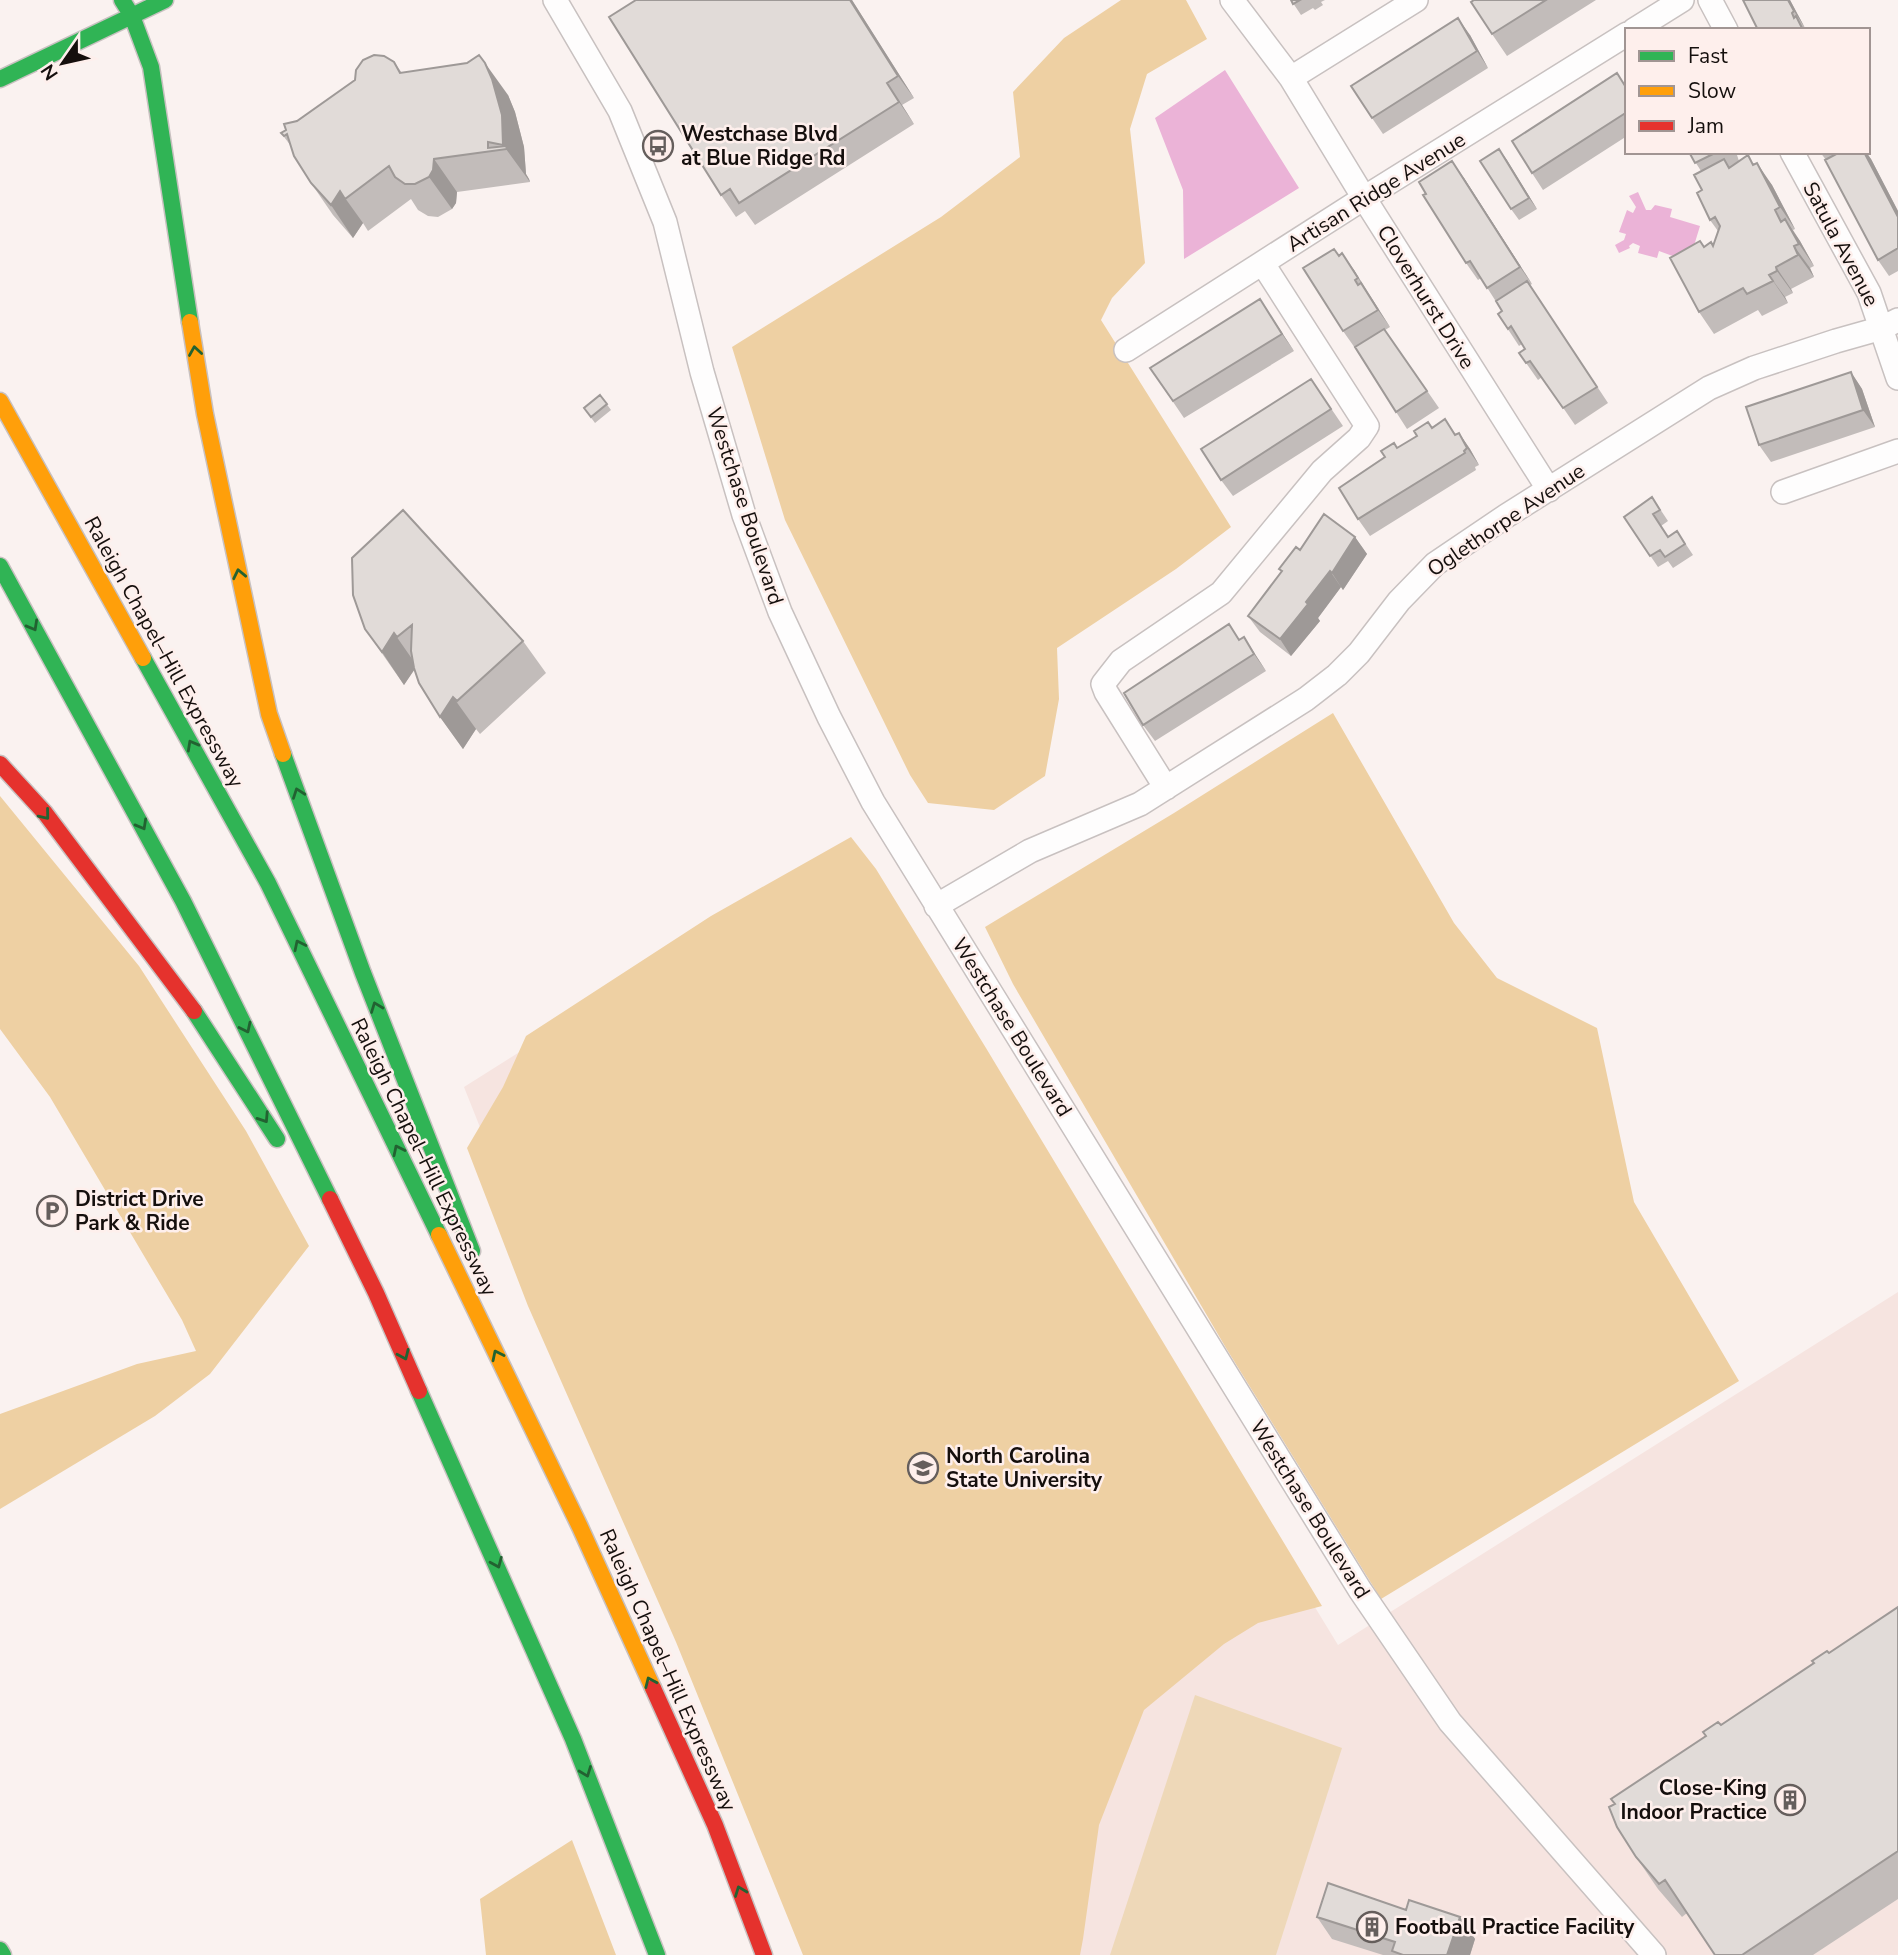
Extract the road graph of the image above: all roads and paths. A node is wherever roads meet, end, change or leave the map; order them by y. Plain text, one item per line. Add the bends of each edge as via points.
1 (121, 0) edge
2 (164, 0) edge
3 (555, 0) edge
4 (1233, 0) edge
5 (1416, 0) edge
6 (1682, 0) edge
7 (1710, 0) edge
8 (132, 16) junction
9 (1637, 28) edge
10 (1725, 28) edge
11 (1625, 35) edge
12 (1291, 78) junction
13 (0, 79) edge
14 (1793, 154) edge
15 (1364, 198) junction
16 (1263, 264) junction
17 (1890, 324) edge
18 (1126, 350) dead end
19 (1898, 378) edge
20 (0, 401) edge
21 (1898, 451) edge
22 (1549, 491) junction
23 (1783, 492) dead end
24 (0, 566) edge
25 (0, 764) edge
26 (1166, 788) junction
27 (936, 905) junction
28 (286, 1153) dead end
29 (301, 1176) dead end
30 (479, 1269) dead end
31 (376, 1293) junction
32 (504, 1334) dead end
33 (580, 1527) junction
34 (0, 1950) edge
35 (3, 1955) edge
36 (657, 1955) edge
37 (764, 1955) edge
38 (1654, 1955) edge

1 - 8 main road
2 - 8 main road
3 - 27 street, Westchase Boulevard via 620,111 665,222 744,515 780,612 873,802
4 - 12 street, Cloverhurst Drive
5 - 12 street
6 - 9 street
7 - 10 street
8 - 13 main road
30 -> 8 main road via 363,973 269,715 205,414 151,67
11 - 15 street, Artisan Ridge Avenue
12 - 15 street, Cloverhurst Drive
14 - 17 street, Satula Avenue
15 - 16 street, Artisan Ridge Avenue
15 - 22 street, Cloverhurst Drive
16 - 18 street, Artisan Ridge Avenue
16 - 26 street via 1367,426 1322,471 1221,593 1121,661 1107,676 1106,692
17 - 19 street, Satula Avenue
17 - 22 street, Oglethorpe Avenue via 1732,376
33 -> 20 main road, Raleigh Chapel–Hill Expressway via 268,883
21 - 23 street
22 - 26 street, Oglethorpe Avenue via 1435,564 1337,675
24 -> 31 main road via 183,901
25 -> 28 main road via 44,813 188,1001
26 - 27 street, Oglethorpe Avenue via 1140,804 1030,851
27 - 38 street, Westchase Boulevard via 1360,1590 1450,1722
29 - 31 main road
31 -> 36 main road via 573,1739
32 - 33 main road
37 -> 33 main road, Raleigh Chapel–Hill Expressway via 715,1825
34 - 35 main road

